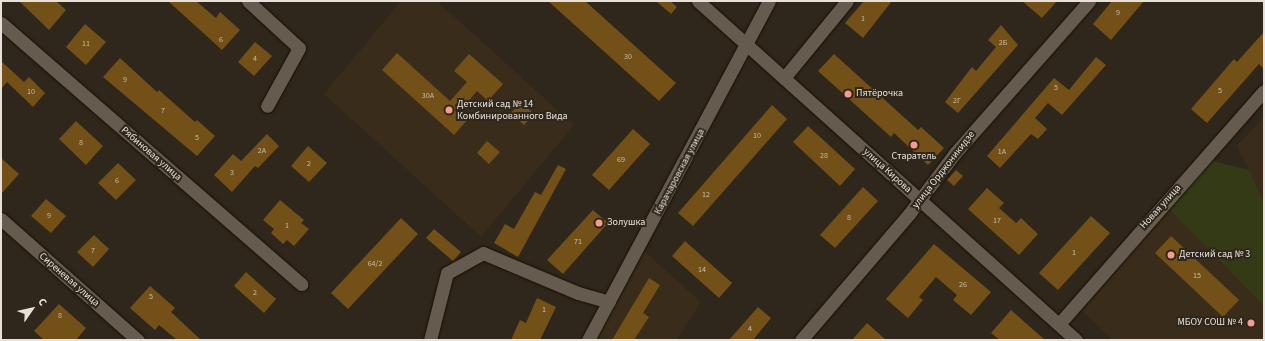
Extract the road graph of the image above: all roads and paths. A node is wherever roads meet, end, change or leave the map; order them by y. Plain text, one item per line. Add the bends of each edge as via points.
1 (248, 1) edge
2 (698, 1) edge
3 (769, 1) edge
4 (847, 1) edge
5 (1089, 1) edge
6 (1, 23) edge
7 (747, 45) junction
8 (784, 78) junction
9 (1264, 91) edge
10 (267, 106) dead end
11 (920, 200) junction
12 (1, 219) edge
13 (301, 284) dead end
14 (609, 302) junction
15 (1059, 324) junction
16 (138, 340) edge
17 (430, 340) edge
18 (588, 340) edge
19 (801, 340) edge
20 (1076, 340) edge

1 - 10 street via 299,48
2 - 7 street, улица Кирова
3 - 7 street, Карачаровская улица
4 - 8 street
5 - 11 street, улица Орджоникидзе via 955,153
6 - 13 street, Рябиновая улица
7 - 8 street, улица Кирова
7 - 14 street, Карачаровская улица
8 - 11 street, улица Кирова
9 - 15 street, Новая улица
11 - 15 street, улица Кирова
11 - 19 street, улица Орджоникидзе
12 - 16 street, Сиреневая улица
14 - 17 street via 578,293 483,252 447,273
14 - 18 street, Карачаровская улица
15 - 20 street, улица Кирова

